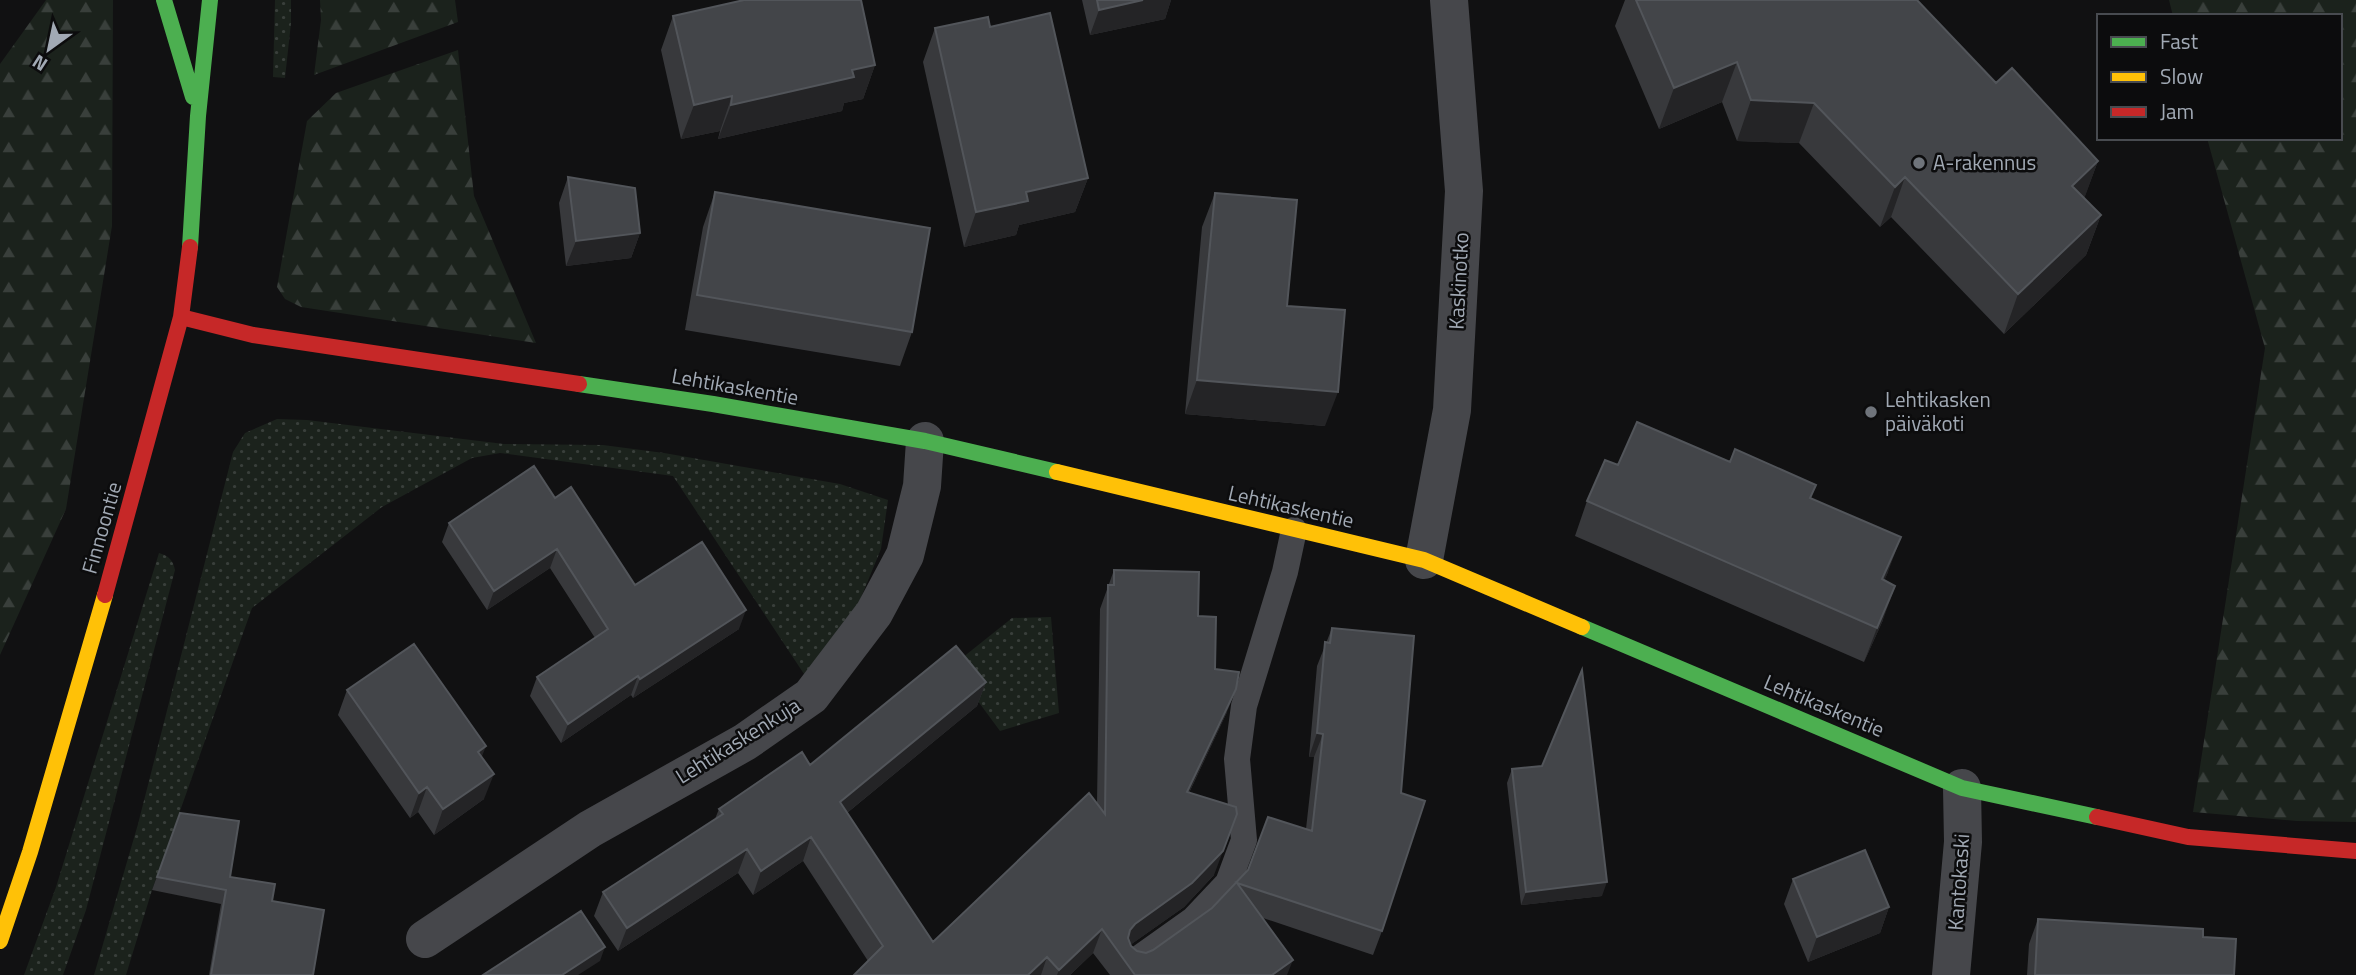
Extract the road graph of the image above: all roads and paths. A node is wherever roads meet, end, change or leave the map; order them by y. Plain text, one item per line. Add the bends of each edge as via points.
1 (164, 0) edge
2 (209, 0) edge
3 (1449, 0) edge
4 (198, 116) junction
5 (181, 317) junction
6 (925, 442) junction
7 (1294, 530) junction
8 (1424, 560) junction
9 (1962, 788) junction
10 (2356, 851) edge
11 (425, 939) dead end
12 (0, 942) edge
13 (1135, 961) edge
14 (1951, 975) edge

1 - 4 street, Finnoontie
2 - 4 street, Finnoontie
3 - 8 street, Kaskinotko via 1464,191 1452,410
4 - 5 street, Finnoontie
5 - 6 street, Lehtikaskentie via 253,335 713,404
5 - 12 street, Finnoontie via 121,542
6 - 7 street, Lehtikaskentie
6 - 11 street, Lehtikaskenkuja via 922,486 905,555 874,613 811,696 745,742 590,829
7 - 8 street, Lehtikaskentie
7 - 13 lane via 1244,706 1237,759 1244,840 1232,873 1194,919
8 - 9 street, Lehtikaskentie
9 - 10 street, Lehtikaskentie via 2188,837
9 - 14 street, Kantokaski via 1964,842

